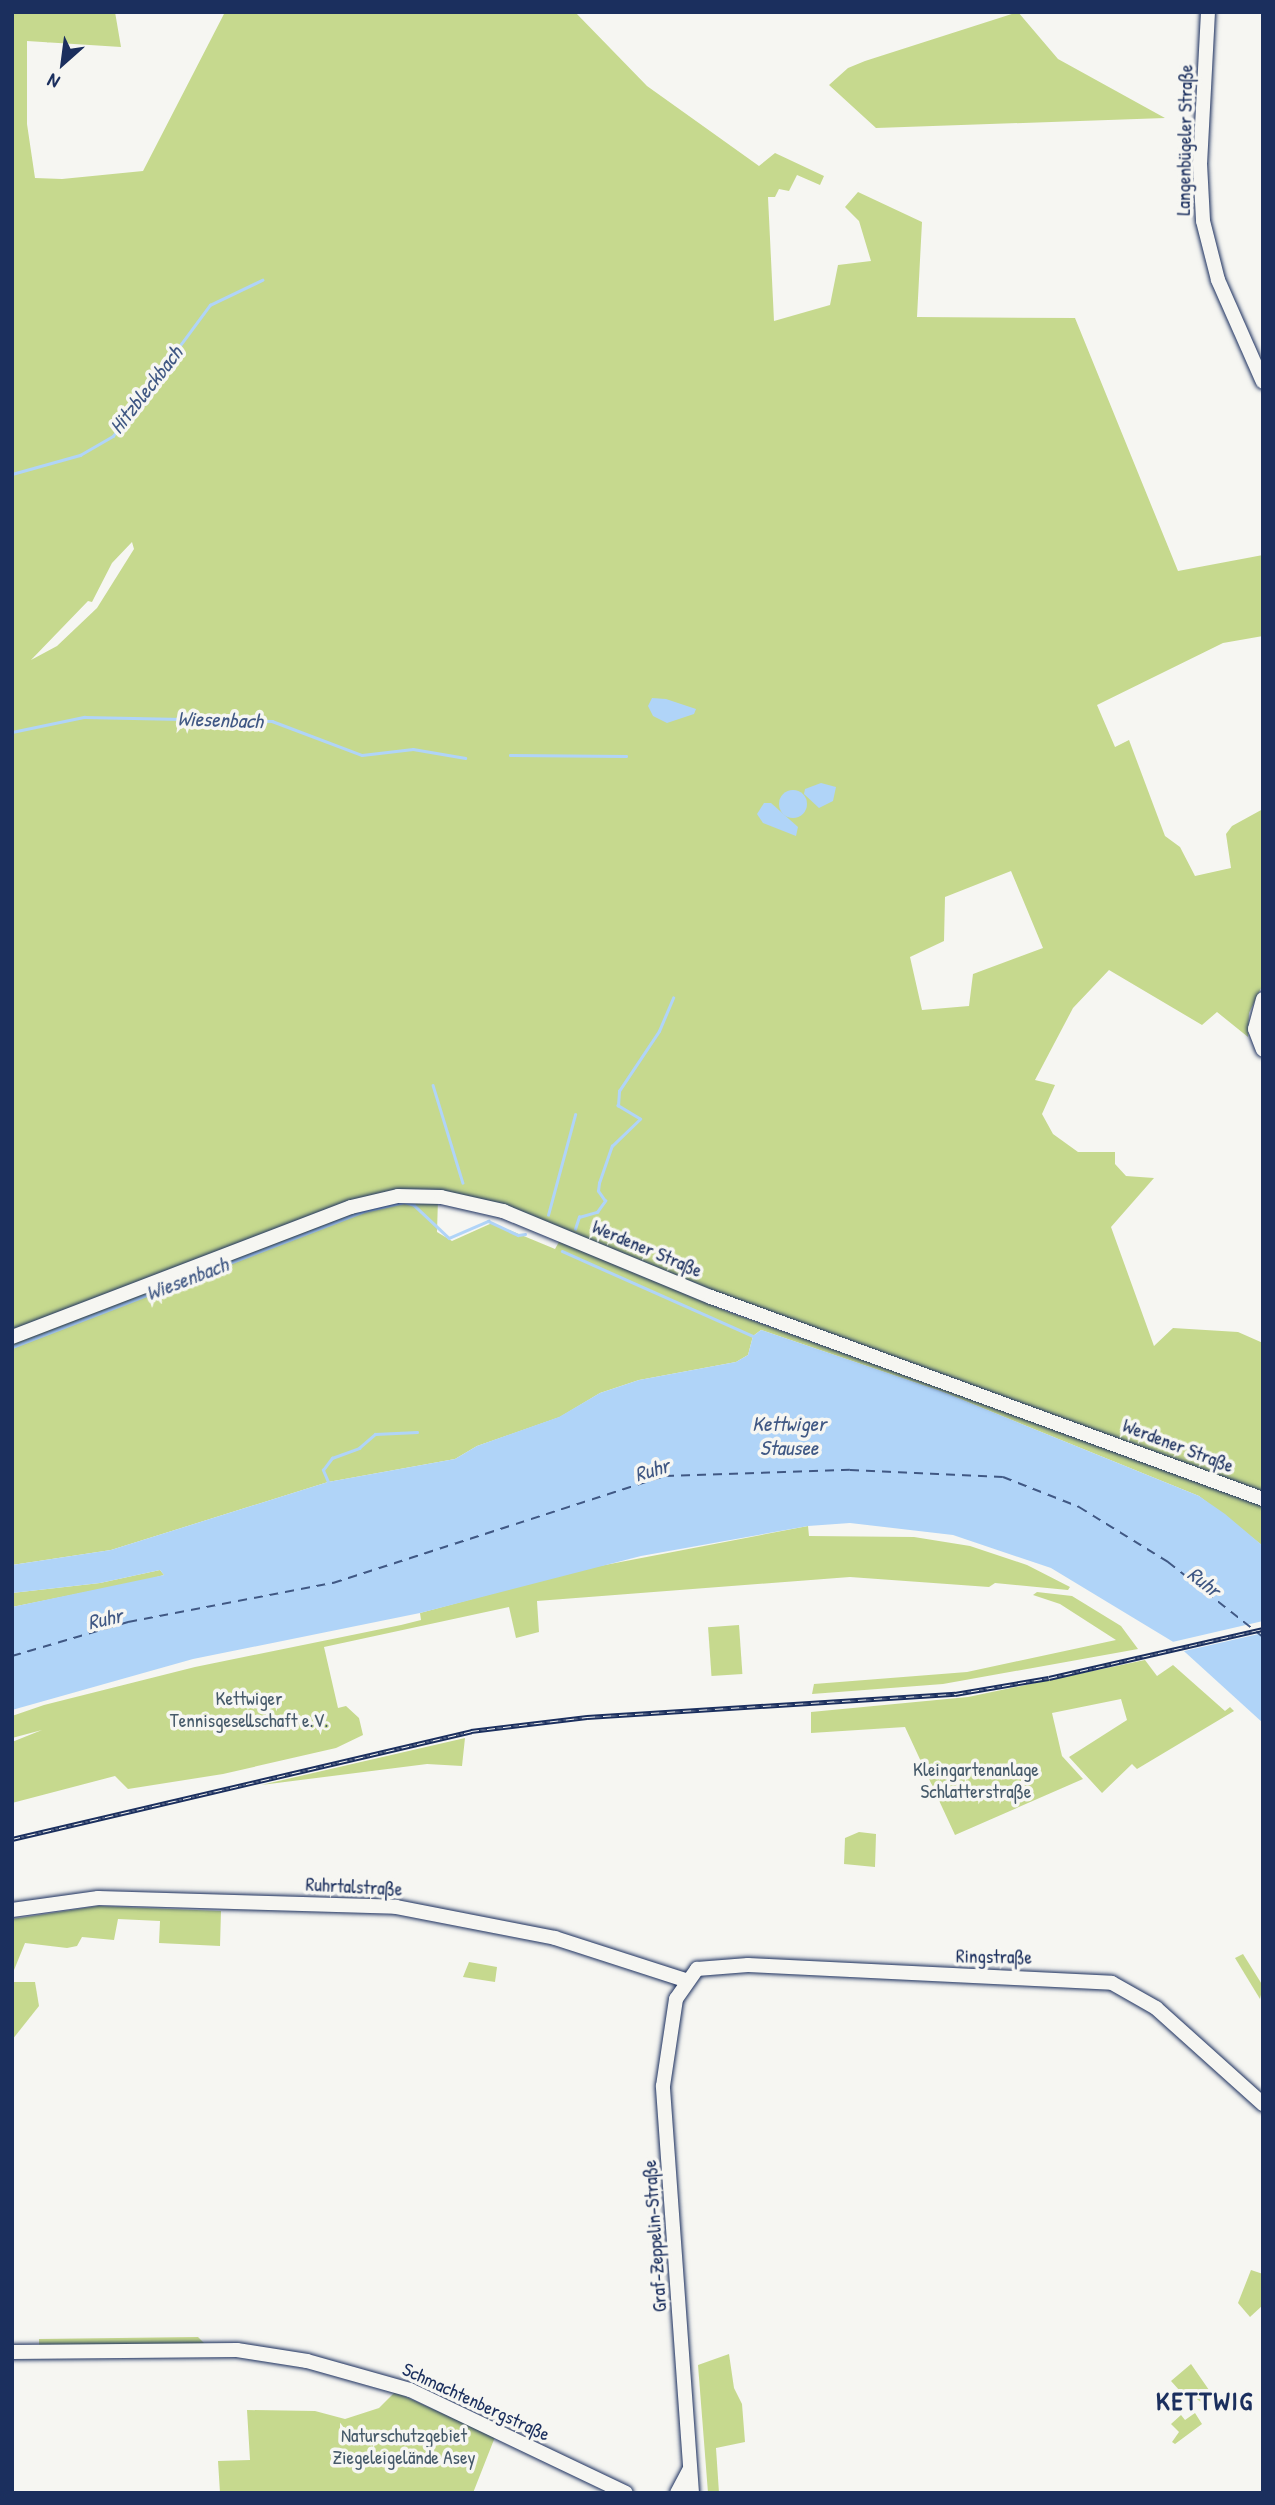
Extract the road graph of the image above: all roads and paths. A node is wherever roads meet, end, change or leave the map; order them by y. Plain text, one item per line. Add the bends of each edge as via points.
1 (1208, 12) edge
2 (1263, 382) edge
3 (1263, 999) edge
4 (1263, 1050) edge
5 (12, 1337) edge
6 (1263, 1499) edge
7 (12, 1910) edge
8 (685, 1980) junction
9 (1263, 2104) edge
10 (12, 2351) edge
11 (690, 2469) junction
12 (626, 2493) edge
13 (677, 2493) edge
14 (692, 2493) edge

1 - 2 main road, Langenbügeler Straße via 1200,163 1202,221 1218,280
3 - 4 main road via 1255,1028
5 - 6 main road, Werdener Straße via 351,1207 398,1196 441,1197 474,1202 545,1227 711,1297
7 - 8 main road, Ruhrtalstraße via 98,1898 396,1907 555,1938
8 - 9 main road, Ringstraße via 711,1965 1094,1979 1146,2000
8 - 11 main road, Graf-Zeppelin-Straße via 676,1999 663,2086
10 - 12 main road, Schmachtenbergstraße via 237,2350 307,2361 410,2390
11 - 13 main road
11 - 14 main road, Graf-Zeppelin-Straße

